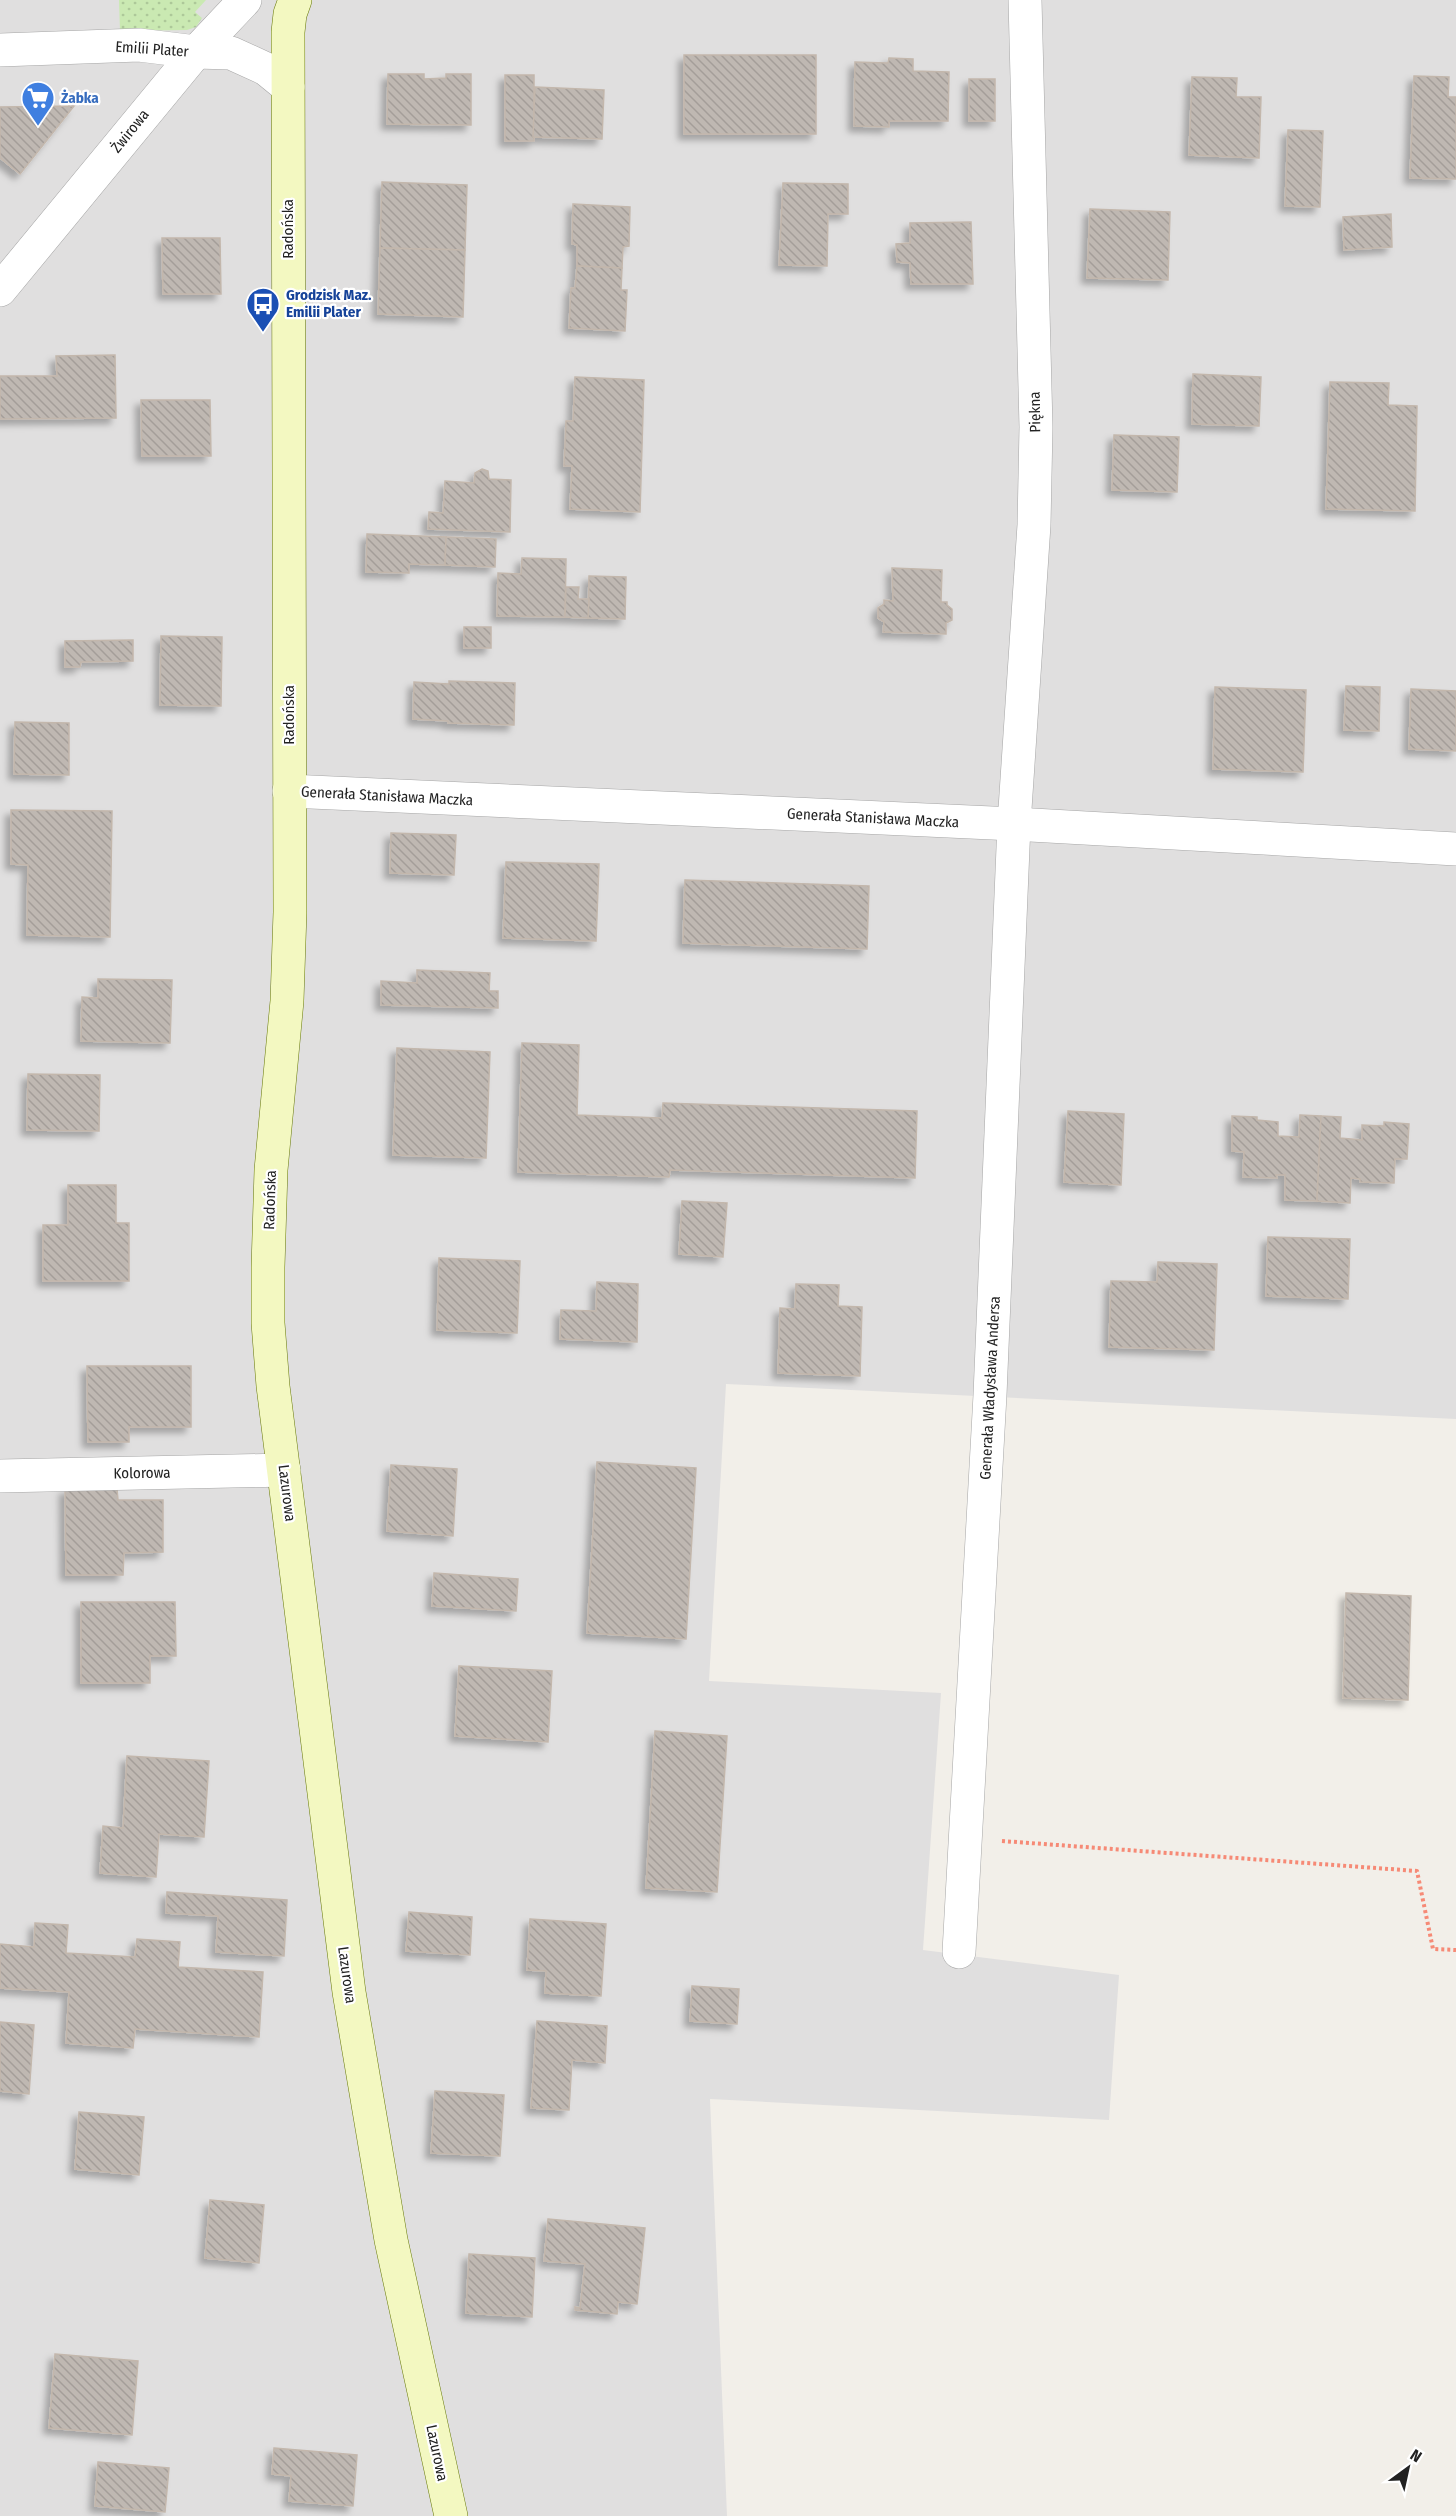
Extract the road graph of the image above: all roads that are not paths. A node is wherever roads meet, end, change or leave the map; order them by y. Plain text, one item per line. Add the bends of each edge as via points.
1 (245, 0) edge
2 (295, 0) edge
3 (1024, 0) edge
4 (0, 50) edge
5 (196, 52) junction
6 (288, 87) junction
7 (0, 290) edge
8 (289, 791) junction
9 (1014, 824) junction
10 (1456, 849) edge
11 (279, 1429) joint
12 (284, 1470) junction
13 (0, 1476) edge
14 (959, 1952) dead end
15 (451, 2516) edge

1 - 5 street, Emilii Plater
2 - 6 street, Radońska via 288,32
3 - 9 street, Piękna via 1036,427 1029,625
4 - 5 street, Emilii Plater via 139,45
5 - 6 street via 231,53 266,69
5 - 7 street, Żwirowa
6 - 8 street, Radońska
8 - 9 street, Generała Stanisława Maczka
8 - 11 street, Radońska via 287,1001 271,1170 268,1267 268,1323
9 - 10 street, Generała Stanisława Maczka
9 - 14 street, Generała Władysława Andersa via 990,1395
11 - 12 street, Lazurowa
12 - 13 street, Kolorowa
12 - 15 street, Lazurowa via 349,1992 392,2240

